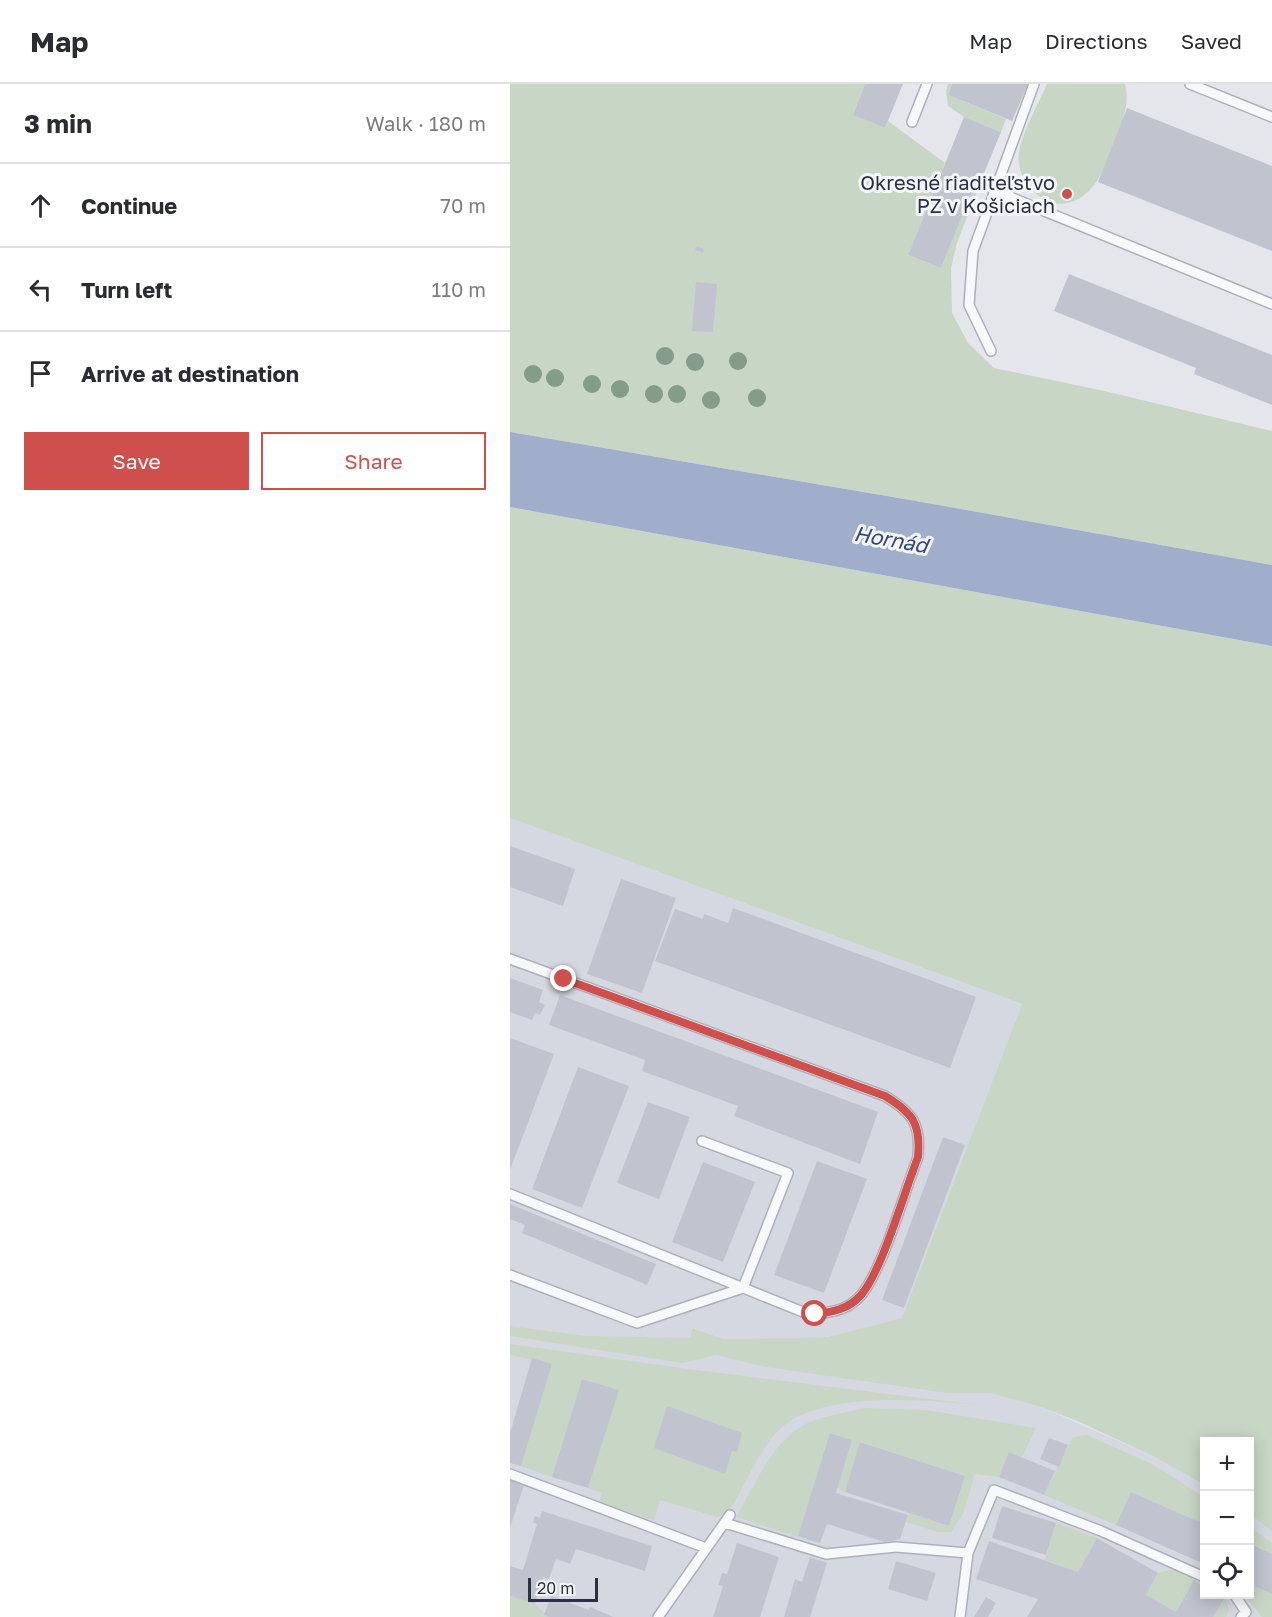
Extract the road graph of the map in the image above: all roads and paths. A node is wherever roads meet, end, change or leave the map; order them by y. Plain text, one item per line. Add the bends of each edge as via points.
1 (927, 84) edge
2 (1034, 84) edge
3 (1190, 84) edge
4 (1272, 117) edge
5 (912, 122) dead end
6 (993, 190) junction
7 (1272, 304) edge
8 (991, 351) dead end
9 (510, 959) edge
10 (702, 1141) dead end
11 (510, 1194) edge
12 (510, 1275) edge
13 (743, 1288) junction
14 (510, 1474) edge
15 (706, 1548) junction
16 (968, 1553) junction
17 (1200, 1575) edge
18 (1237, 1599) edge
19 (658, 1617) edge
20 (960, 1617) edge
21 (1241, 1617) edge

1 - 5 lane
2 - 6 lane
3 - 4 lane
6 - 7 lane
6 - 8 lane via 973,252 969,305
9 - 13 lane via 885,1096 903,1107 915,1121 920,1137 918,1157 873,1276 861,1296 841,1310 815,1314
10 - 13 lane via 788,1173
11 - 13 lane
12 - 13 lane via 637,1323
14 - 15 lane
15 - 16 lane via 728,1519 826,1554 896,1546
15 - 19 lane
16 - 17 lane via 994,1490 1101,1531
16 - 20 lane
18 - 21 lane via 1246,1612

